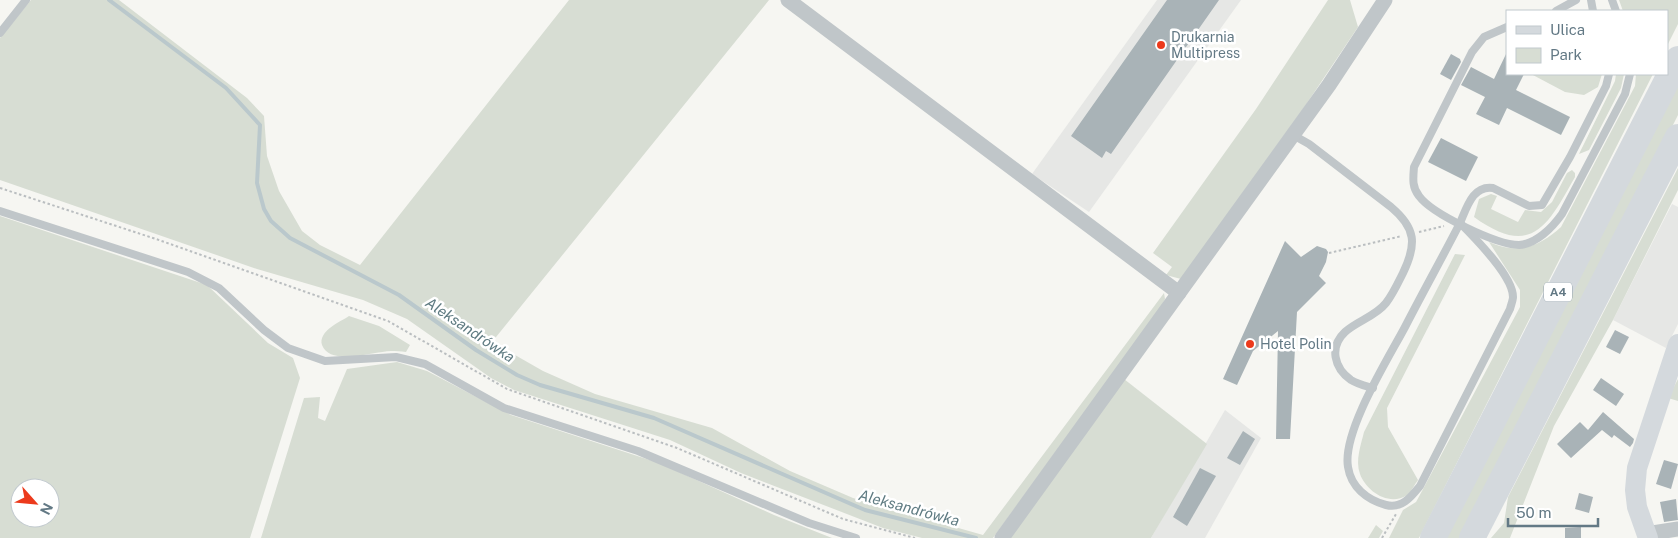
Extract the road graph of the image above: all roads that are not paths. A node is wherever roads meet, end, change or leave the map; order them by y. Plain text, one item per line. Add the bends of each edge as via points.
1 (26, 0) edge
2 (788, 0) edge
3 (1385, 0) edge
4 (1576, 0) edge
5 (1558, 10) edge
6 (1506, 27) edge
7 (0, 33) edge
8 (1678, 51) edge
9 (1674, 67) edge
10 (1609, 75) edge
11 (1630, 75) edge
12 (1293, 135) junction
13 (1678, 137) edge
14 (0, 211) edge
15 (1460, 223) junction
16 (1179, 293) junction
17 (1678, 344) edge
18 (1373, 388) junction
19 (1478, 528) edge
20 (1678, 529) edge
21 (1647, 536) edge
22 (856, 538) edge
23 (1002, 538) edge
24 (1433, 538) edge

1 - 7 lane
2 - 16 street
3 - 12 street
4 - 5 lane
6 - 15 lane via 1484,37 1472,52 1414,167 1412,184 1419,197 1432,209
8 - 9 highway
9 - 24 highway, A4
10 - 15 lane via 1570,157 1542,205 1529,206 1493,188 1480,188
11 - 15 lane via 1625,94 1552,228 1520,245 1502,242
12 - 16 street
12 - 18 lane via 1310,144 1391,206 1402,216 1412,234 1411,256 1385,304 1344,332 1336,346 1334,358 1339,368 1352,381
13 - 19 highway, A4
14 - 22 lane via 188,272 219,288 288,348 325,361 396,357 425,364 504,408 638,451 809,523
15 - 18 lane
15 - 18 lane via 1486,248 1511,288 1512,303 1426,476 1403,504 1389,505 1361,494 1348,467 1353,430
16 - 23 street
17 - 21 street via 1638,463 1637,507
20 - 21 street

